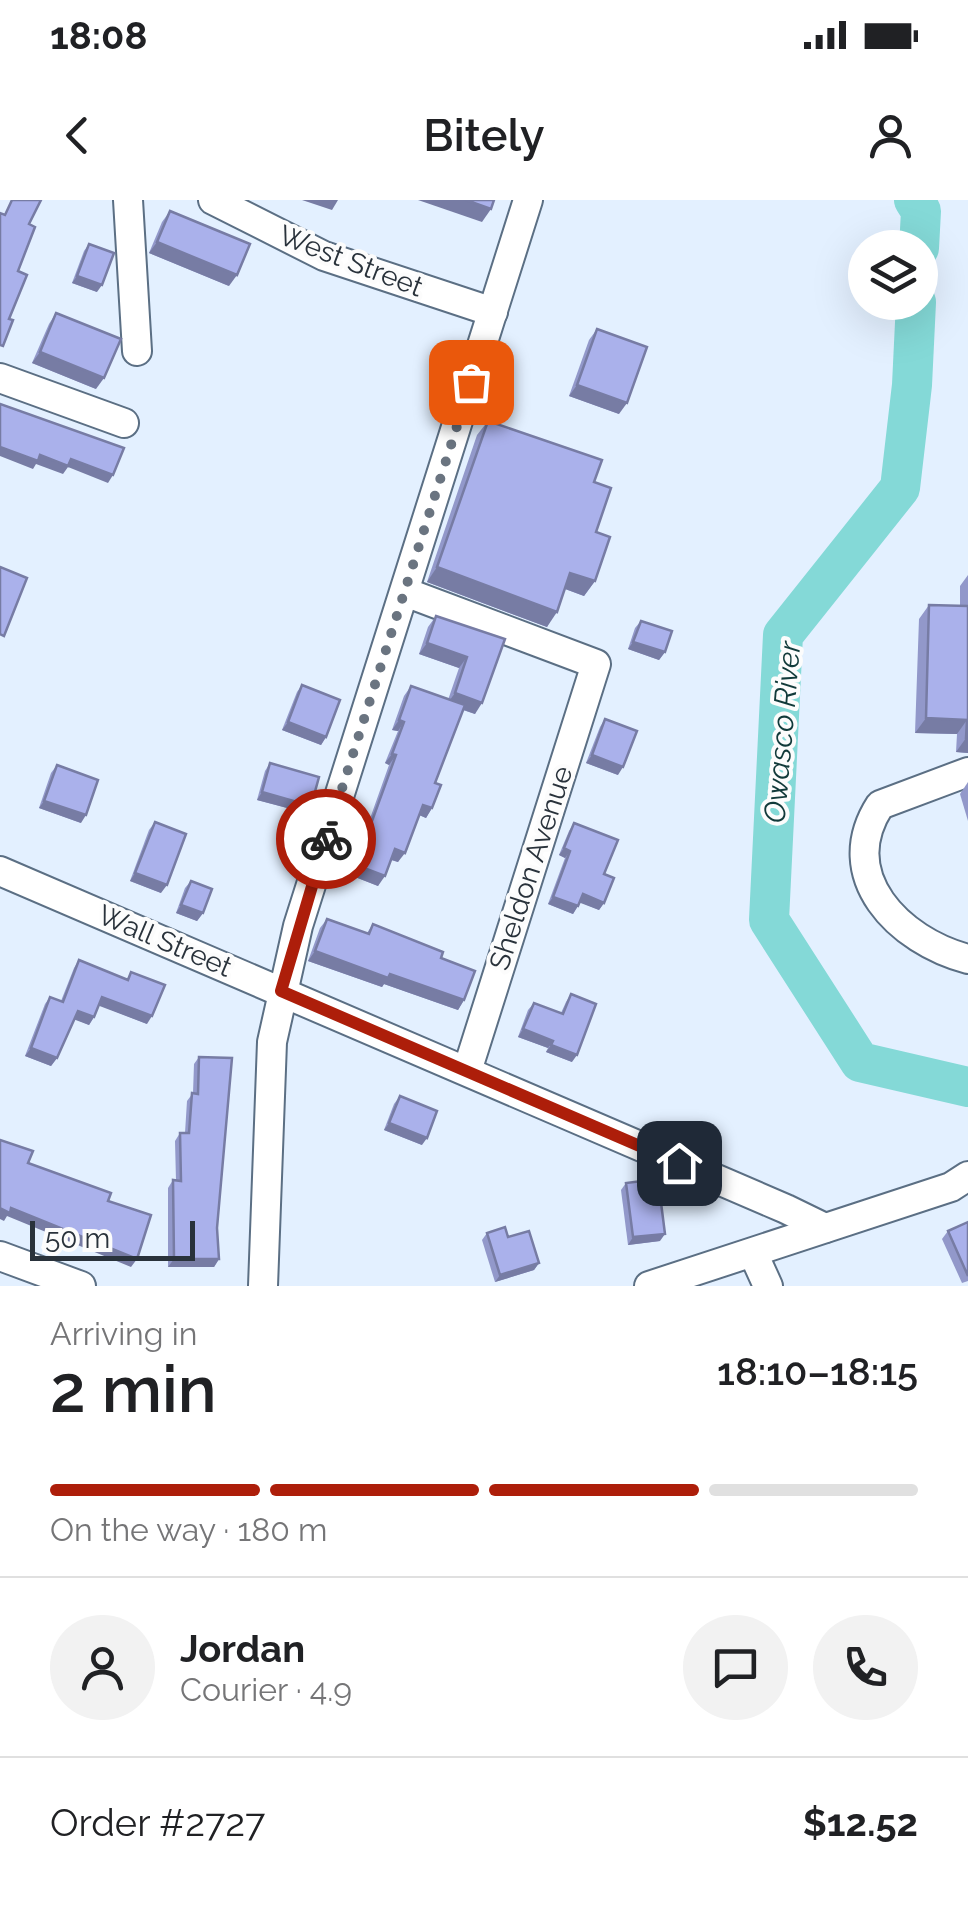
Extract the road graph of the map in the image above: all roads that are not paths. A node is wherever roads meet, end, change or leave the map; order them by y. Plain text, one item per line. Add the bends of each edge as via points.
1 (128, 200) edge
2 (213, 200) edge
3 (528, 200) edge
4 (493, 312) junction
5 (138, 351) dead end
6 (0, 378) edge
7 (124, 422) dead end
8 (405, 592) junction
9 (968, 772) edge
10 (0, 871) edge
11 (968, 959) edge
12 (281, 991) junction
13 (466, 1071) junction
14 (968, 1176) edge
15 (824, 1228) junction
16 (0, 1256) edge
17 (762, 1272) edge
18 (81, 1286) edge
19 (263, 1286) edge
20 (650, 1286) edge

1 - 5 street
2 - 4 street, West Street via 324,256
3 - 4 street
4 - 8 street
6 - 7 street
8 - 12 street
8 - 13 street, Sheldon Avenue via 596,664
9 - 11 street via 880,804 862,860 878,898 902,928
10 - 12 street, Wall Street
12 - 13 street, Wall Street
12 - 19 street via 272,1042
13 - 15 street, Wall Street
14 - 15 street
15 - 17 street
16 - 18 street
17 - 20 street

